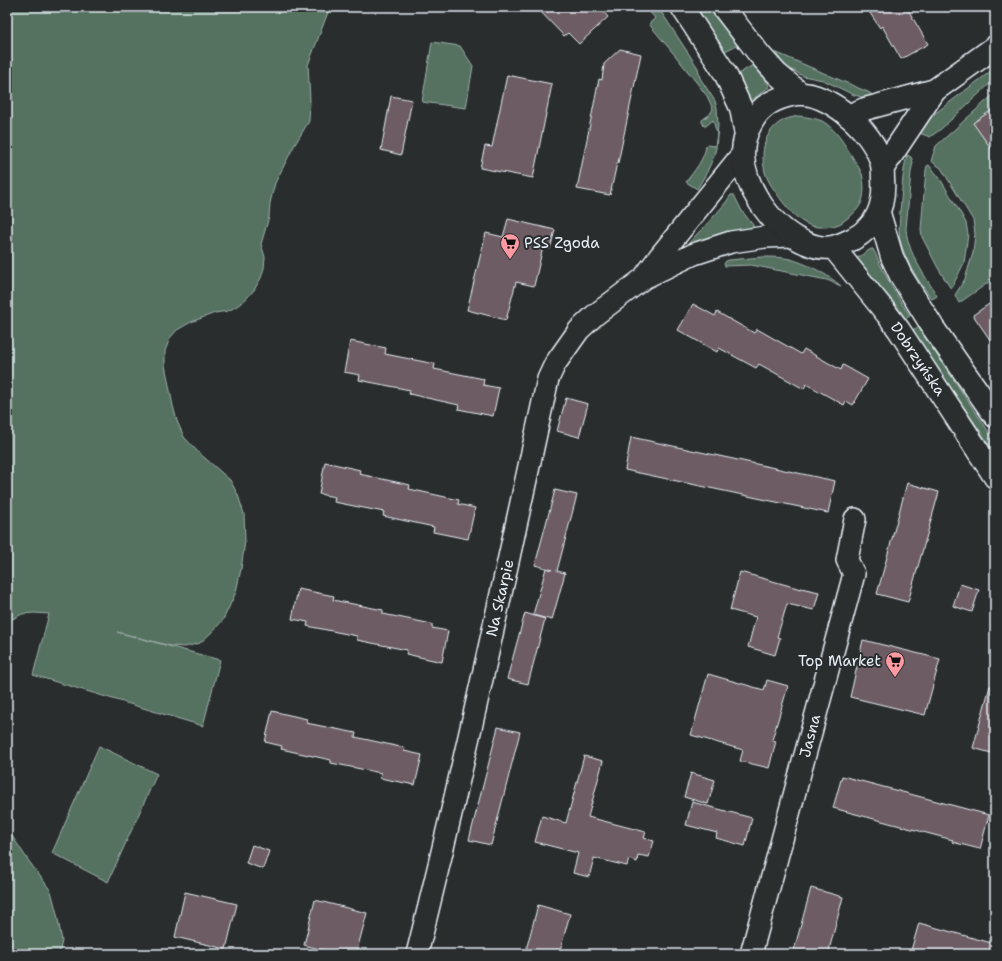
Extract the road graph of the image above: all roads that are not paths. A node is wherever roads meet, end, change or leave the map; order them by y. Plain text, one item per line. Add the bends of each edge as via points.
1 (682, 7) edge
2 (723, 7) edge
3 (995, 48) edge
4 (935, 90) junction
5 (801, 94) junction
6 (848, 116) junction
7 (744, 144) junction
8 (883, 168) junction
9 (879, 213) junction
10 (792, 236) junction
11 (833, 247) junction
12 (644, 278) junction
13 (995, 416) edge
14 (995, 477) edge
15 (855, 519) dead end
16 (416, 954) edge
17 (751, 954) edge

1 - 7 main road via 725,73 741,108
2 - 5 main road via 759,54 777,74
3 - 4 main road
4 - 6 main road
4 - 8 main road
5 - 6 main road via 825,100
5 - 7 main road via 782,97 766,106 756,116
6 - 8 main road via 873,144
7 - 10 main road via 745,169 756,195 772,219
7 - 12 street
8 - 9 main road via 884,191
9 - 11 main road via 866,231
9 - 13 main road, Dobrzyńska via 892,256 902,276 934,329
10 - 11 main road via 817,247
10 - 12 street via 731,242 694,254
11 - 14 main road, Dobrzyńska via 887,314
12 - 16 street, Na Skarpie via 579,330 555,364 548,379 475,709
15 - 17 street, Jasna via 847,560 854,574

